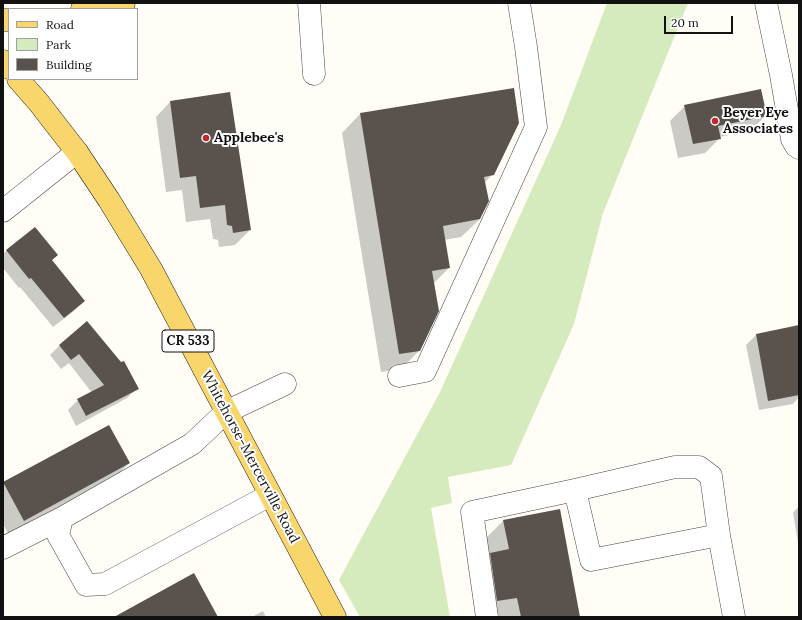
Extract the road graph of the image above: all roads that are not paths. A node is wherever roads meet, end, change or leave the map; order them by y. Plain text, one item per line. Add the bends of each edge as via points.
1 (124, 3) edge
2 (309, 3) edge
3 (519, 3) edge
4 (766, 3) edge
5 (89, 8) edge
6 (314, 74) dead end
7 (19, 80) edge
8 (799, 148) edge
9 (76, 152) junction
10 (3, 211) edge
11 (399, 376) dead end
12 (285, 384) dead end
13 (226, 412) junction
14 (575, 490) junction
15 (270, 494) junction
16 (62, 518) junction
17 (719, 535) junction
18 (3, 548) edge
19 (335, 617) edge
20 (486, 617) edge
21 (734, 617) edge

1 - 5 main road
2 - 6 street
3 - 11 street via 536,127 425,371
4 - 8 street via 792,139
7 - 9 main road, Whitehorse-Mercerville Road / CR 533
9 - 10 street
9 - 13 main road, Whitehorse-Mercerville Road / CR 533 via 151,269
12 - 13 street
13 - 15 main road, Whitehorse-Mercerville Road / CR 533
13 - 16 street via 192,444
14 - 17 street via 675,467 699,467 711,476
14 - 17 street via 591,560
14 - 20 street via 472,512
15 - 16 street via 105,584 86,585 58,535
15 - 19 main road, Whitehorse-Mercerville Road / CR 533
16 - 18 street
17 - 21 street

